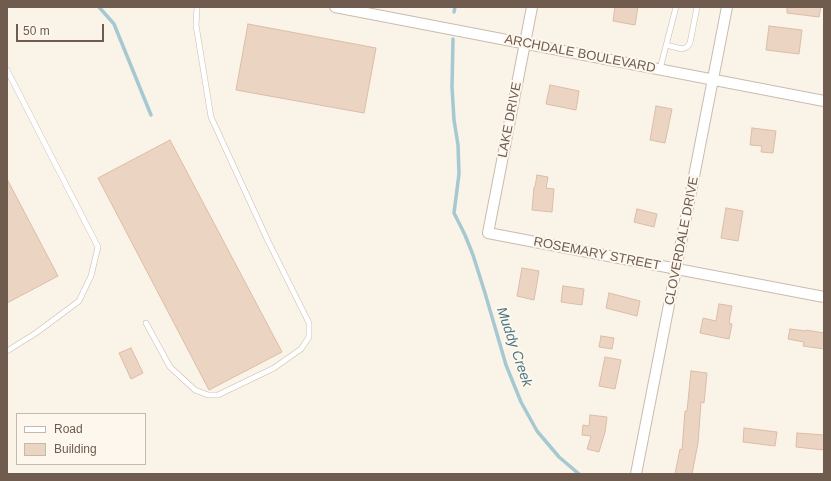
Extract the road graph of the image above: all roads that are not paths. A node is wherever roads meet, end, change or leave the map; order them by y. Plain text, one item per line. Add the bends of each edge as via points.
1 (197, 7) edge
2 (335, 7) edge
3 (532, 7) edge
4 (676, 7) edge
5 (697, 7) edge
6 (727, 7) edge
7 (525, 43) junction
8 (666, 46) junction
9 (7, 70) edge
10 (660, 70) junction
11 (713, 80) junction
12 (824, 101) edge
13 (488, 233) joint
14 (677, 269) junction
15 (824, 297) edge
16 (146, 323) dead end
17 (7, 351) edge
18 (636, 474) edge

1 - 16 lane via 196,25 211,117 309,323 309,337 301,349 274,368 218,395 208,395 195,390 170,368
2 - 7 street, ARCHDALE BOULEVARD
3 - 7 street, LAKE DRIVE
4 - 8 lane
5 - 8 lane via 687,47 682,49
6 - 11 street, CLOVERDALE DRIVE
7 - 10 street, ARCHDALE BOULEVARD
7 - 13 street, LAKE DRIVE
8 - 10 lane
9 - 17 lane via 98,247 91,276 78,301
10 - 11 street, ARCHDALE BOULEVARD
11 - 12 street, ARCHDALE BOULEVARD
11 - 14 street, CLOVERDALE DRIVE
13 - 14 street, ROSEMARY STREET
14 - 15 street, ROSEMARY STREET
14 - 18 street, CLOVERDALE DRIVE

